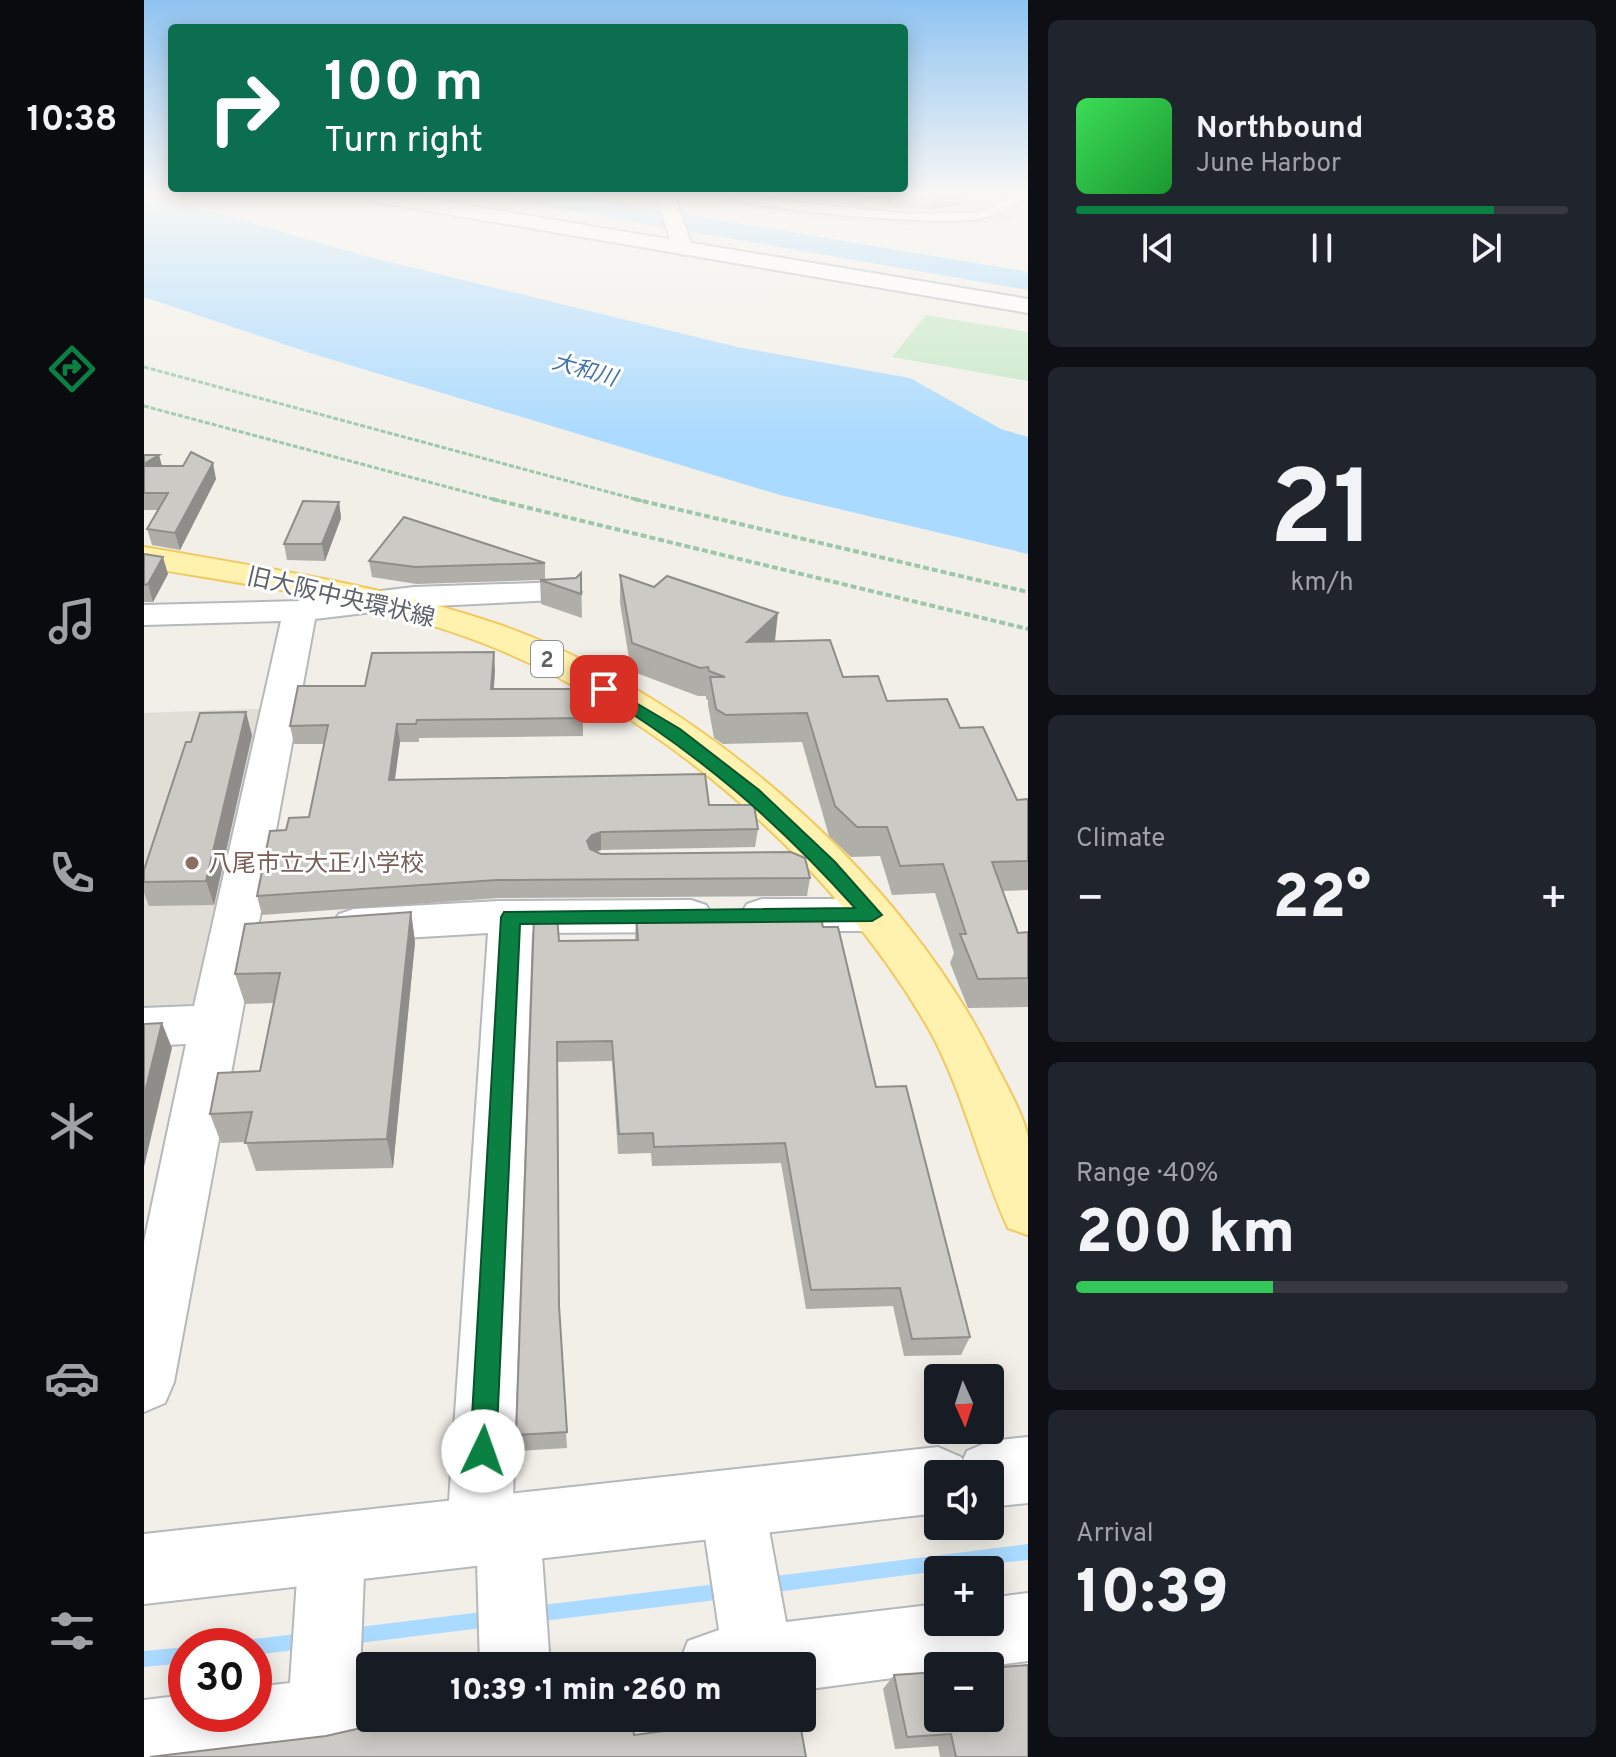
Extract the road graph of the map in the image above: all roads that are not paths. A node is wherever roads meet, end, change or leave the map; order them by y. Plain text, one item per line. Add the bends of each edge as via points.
1 (873, 277) edge
2 (1028, 306) edge
3 (144, 557) edge
4 (565, 592) edge
5 (380, 600) junction
6 (300, 611) junction
7 (144, 615) edge
8 (872, 915) junction
9 (511, 917) junction
10 (320, 928) edge
11 (214, 1024) junction
12 (144, 1027) edge
13 (1028, 1210) edge
14 (144, 1382) edge
15 (1028, 1470) edge
16 (1004, 1473) edge
17 (924, 1484) edge
18 (736, 1531) junction
19 (499, 1549) junction
20 (144, 1569) edge
21 (330, 1579) junction
22 (1028, 1627) edge
23 (513, 1652) edge
24 (735, 1652) edge
25 (816, 1653) edge
26 (346, 1712) edge
27 (144, 1736) edge
28 (252, 1740) edge

1 - 2 main road
3 - 5 main road, 旧大阪中央環状線 / 2
4 - 5 street
5 - 6 street
5 - 8 main road, 旧大阪中央環状線 / 2 via 494,635 580,675 674,732 753,794 803,857
6 - 7 street
6 - 11 street via 255,934
8 - 9 street
8 - 13 main road, 旧大阪中央環状線 / 2 via 949,1020 991,1110
9 - 10 street
9 - 19 street
11 - 12 street
11 - 14 street
15 - 16 main road
17 - 18 main road
18 - 19 main road
18 - 24 street
19 - 21 main road
19 - 23 street
20 - 21 main road
21 - 26 street
22 - 25 street
26 - 28 street
27 - 28 street

